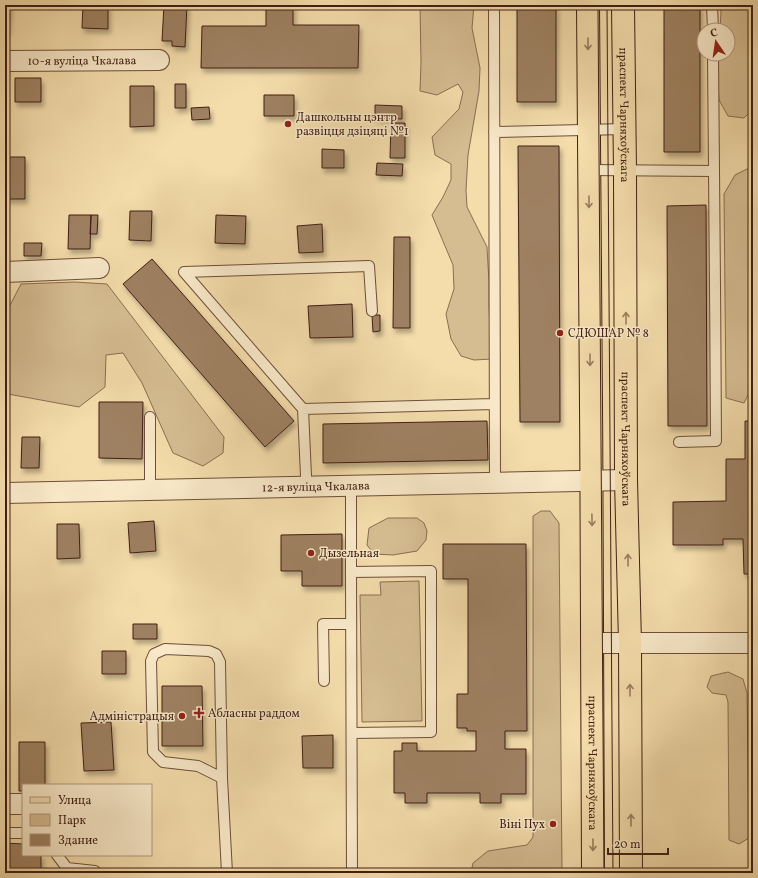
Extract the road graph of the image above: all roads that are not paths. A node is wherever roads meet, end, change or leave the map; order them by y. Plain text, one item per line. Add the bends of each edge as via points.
1 (494, 5) edge
2 (588, 5) edge
3 (623, 5) edge
4 (712, 5) edge
5 (713, 22) edge
6 (159, 60) dead end
7 (5, 62) edge
8 (713, 62) edge
9 (625, 129) junction
10 (589, 130) junction
11 (494, 132) junction
12 (589, 170) junction
13 (625, 171) junction
14 (714, 171) junction
15 (99, 268) dead end
16 (5, 272) edge
17 (372, 311) dead end
18 (494, 404) junction
19 (303, 409) junction
20 (150, 417) dead end
21 (679, 442) dead end
22 (591, 480) junction
23 (626, 480) junction
24 (495, 482) junction
25 (351, 486) junction
26 (306, 487) junction
27 (150, 490) junction
28 (5, 493) edge
29 (351, 572) junction
30 (351, 624) junction
31 (630, 643) junction
32 (753, 643) edge
33 (593, 644) junction
34 (324, 681) dead end
35 (352, 733) junction
36 (222, 778) junction
37 (5, 804) edge
38 (22, 804) edge
39 (5, 832) edge
40 (22, 833) edge
41 (58, 856) edge
42 (65, 870) edge
43 (96, 873) edge
44 (227, 873) edge
45 (352, 873) edge
46 (593, 873) edge
47 (631, 873) edge

1 - 11 lane
2 -> 10 main road, праспект Чарняхоўскага
3 - 9 main road, праспект Чарняхоўскага
4 - 5 lane
6 - 7 street, 10-я вуліца Чкалава
8 - 14 lane
9 - 10 lane
9 - 13 main road, праспект Чарняхоўскага
10 - 11 lane
10 - 12 main road, праспект Чарняхоўскага
11 - 18 lane
12 - 13 lane
12 -> 22 main road, праспект Чарняхоўскага
13 - 14 lane
23 -> 13 main road, праспект Чарняхоўскага
14 - 21 lane via 716,441
15 - 16 street
17 - 19 lane via 369,266 184,272
18 - 19 lane
18 - 24 lane
19 - 26 lane
20 - 27 lane
22 - 23 street, 12-я вуліца Чкалава
22 - 24 street, 12-я вуліца Чкалава
22 -> 33 main road, праспект Чарняхоўскага
31 -> 23 main road, праспект Чарняхоўскага
24 - 25 street, 12-я вуліца Чкалава
25 - 26 street, 12-я вуліца Чкалава
25 - 29 lane
26 - 27 street, 12-я вуліца Чкалава
27 - 28 street, 12-я вуліца Чкалава
29 - 30 lane
29 - 35 lane via 431,571 432,732
30 - 34 lane via 323,624
30 - 35 lane
31 - 32 street
31 - 33 street
47 -> 31 main road, праспект Чарняхоўскага
33 -> 46 main road, праспект Чарняхоўскага
35 - 45 lane
36 - 36 lane via 220,662 216,654 209,650 165,649 154,654 151,661 153,752 163,762 198,766
36 - 44 lane
37 - 38 street
39 - 40 lane
41 - 42 lane
42 - 43 lane

